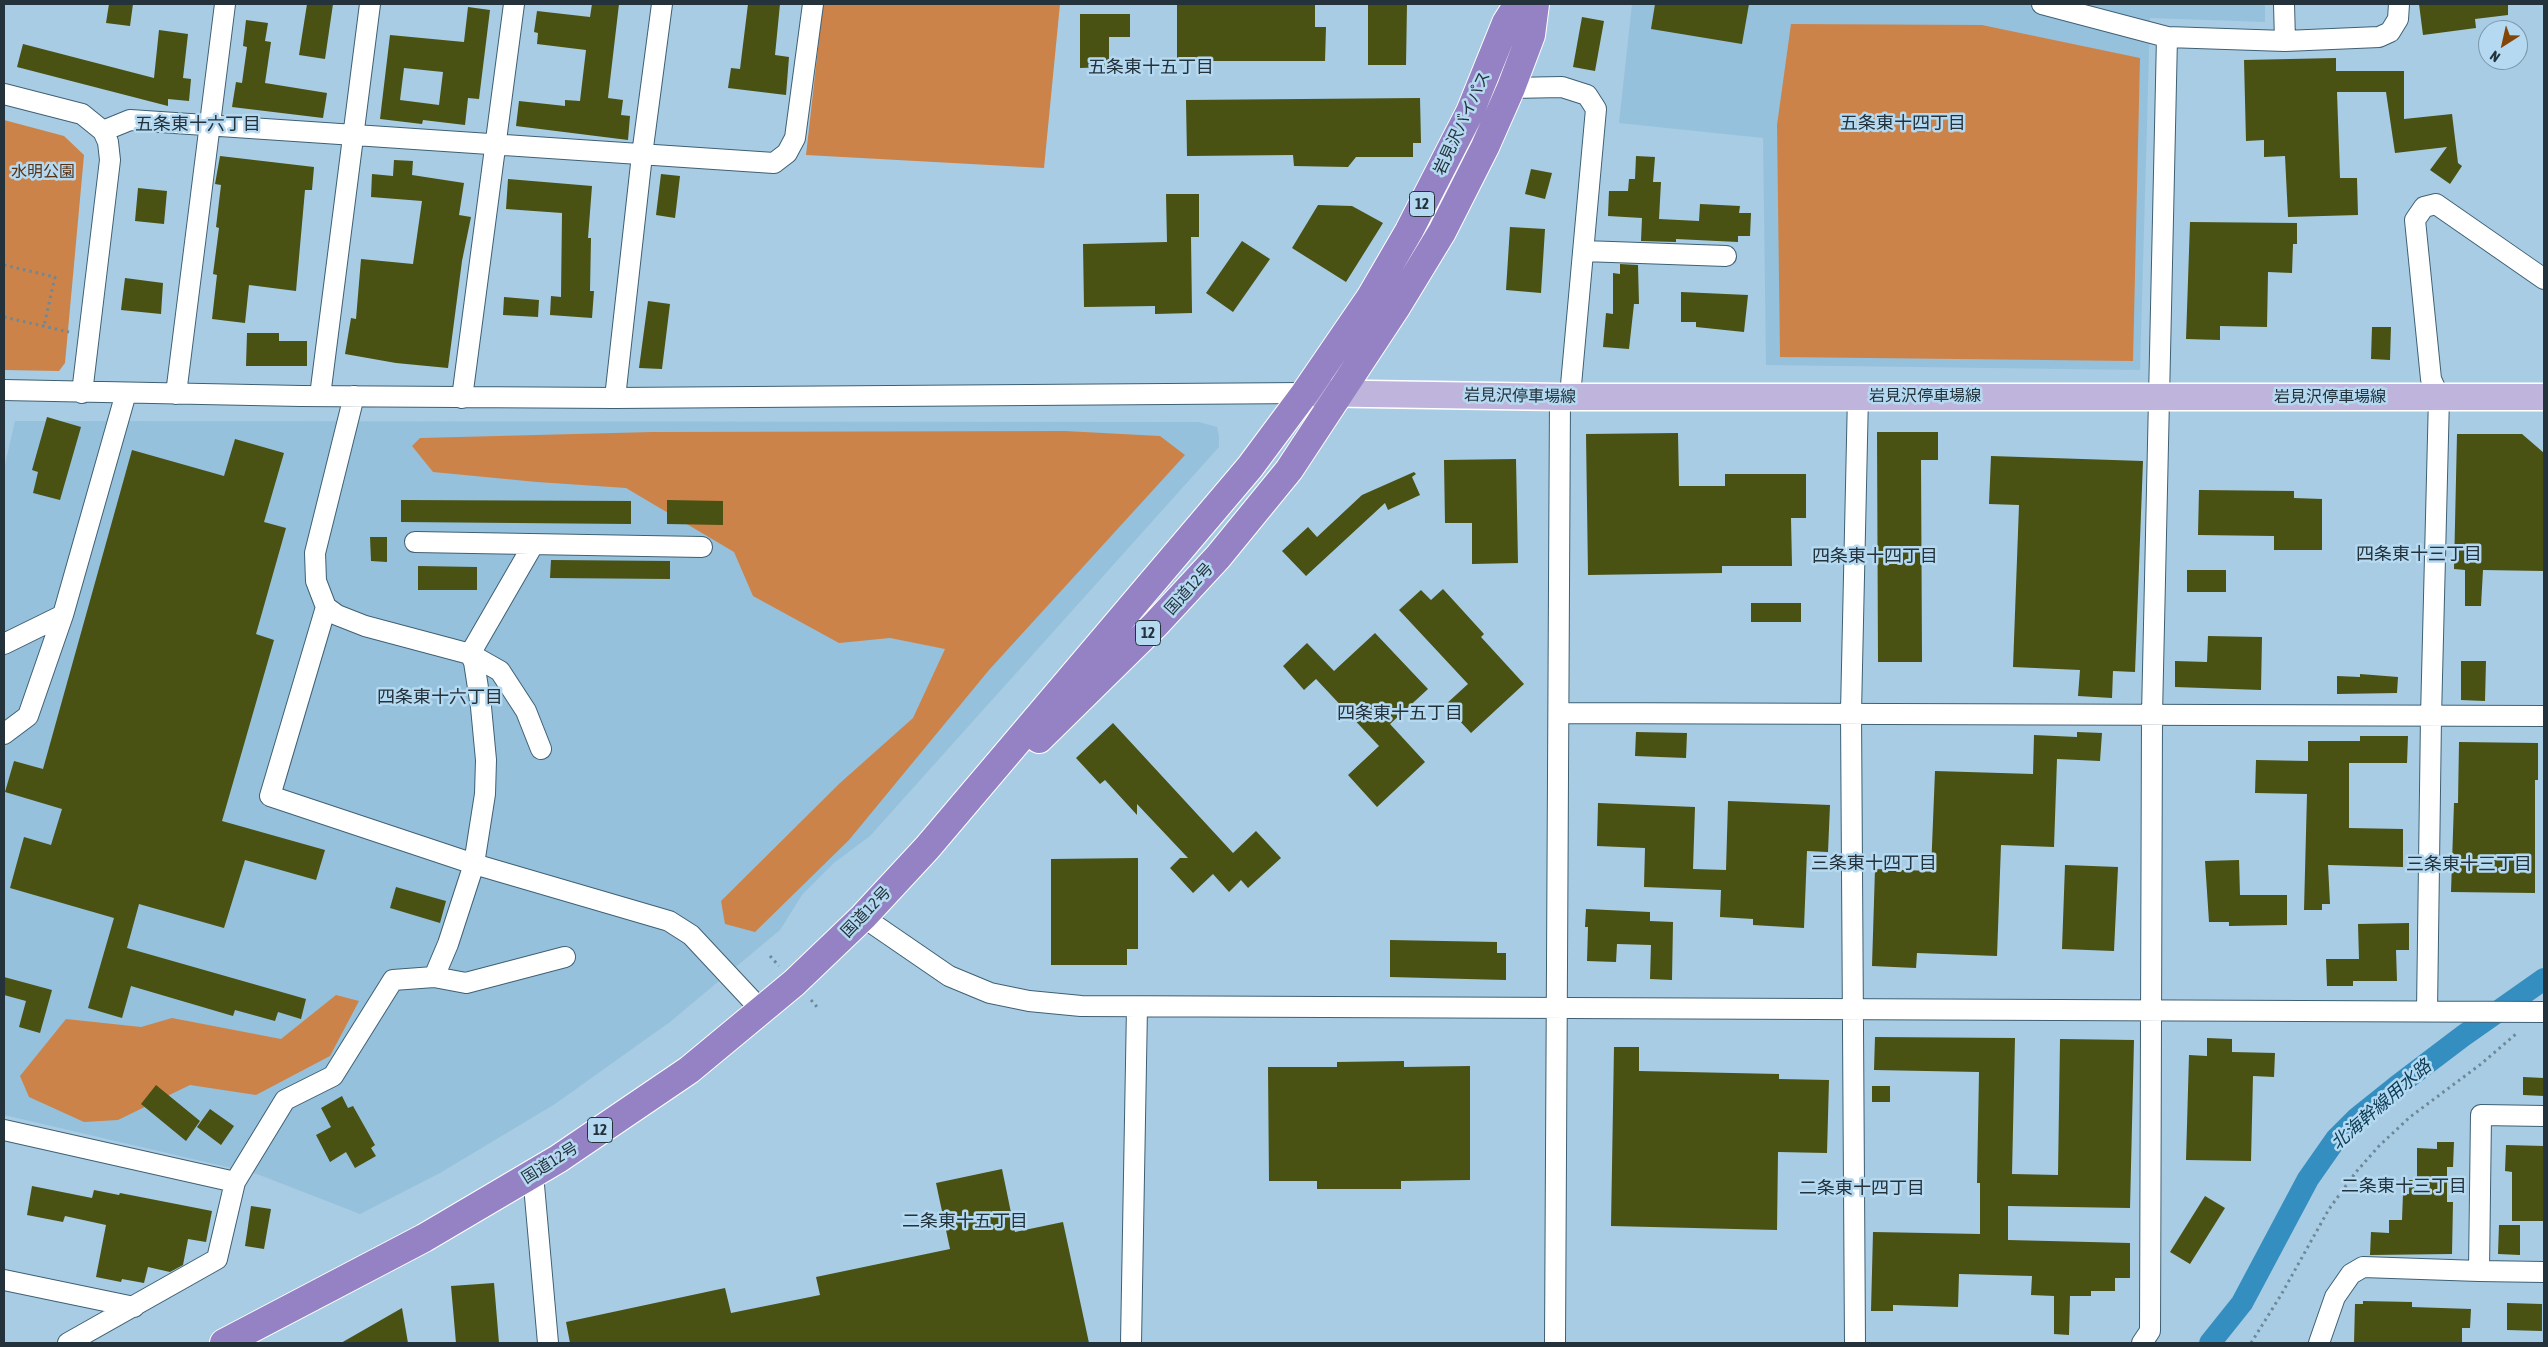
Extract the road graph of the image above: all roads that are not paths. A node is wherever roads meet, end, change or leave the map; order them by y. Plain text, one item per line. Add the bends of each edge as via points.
1 (225, 4) edge
2 (370, 4) edge
3 (514, 4) edge
4 (662, 4) edge
5 (813, 4) edge
6 (1518, 4) edge
7 (1535, 4) edge
8 (2042, 4) edge
9 (2284, 4) edge
10 (2399, 4) edge
11 (2167, 37) junction
12 (2284, 41) junction
13 (1510, 88) junction
14 (4, 94) edge
15 (210, 126) junction
16 (103, 131) junction
17 (353, 136) junction
18 (496, 145) junction
19 (642, 155) junction
20 (1583, 251) junction
21 (1726, 256) dead end
22 (2544, 279) edge
23 (4, 390) edge
24 (1340, 392) junction
25 (82, 393) junction
26 (126, 393) junction
27 (1305, 393) junction
28 (176, 394) junction
29 (1858, 395) junction
30 (320, 396) junction
31 (354, 396) junction
32 (1565, 397) junction
33 (2544, 397) edge
34 (462, 398) junction
35 (615, 398) junction
36 (2158, 398) junction
37 (2438, 398) junction
38 (415, 542) dead end
39 (533, 545) junction
40 (702, 546) dead end
41 (326, 607) junction
42 (63, 615) junction
43 (4, 644) edge
44 (470, 654) junction
45 (1851, 712) junction
46 (1560, 713) junction
47 (2152, 715) junction
48 (2544, 716) edge
49 (2431, 717) junction
50 (4, 734) edge
51 (541, 749) dead end
52 (927, 848) junction
53 (474, 864) junction
54 (863, 917) junction
55 (565, 957) dead end
56 (434, 977) junction
57 (1557, 1006) junction
58 (1137, 1007) junction
59 (1854, 1008) junction
60 (2151, 1010) junction
61 (762, 1011) junction
62 (2427, 1011) junction
63 (2537, 1012) edge
64 (2544, 1116) edge
65 (4, 1130) edge
66 (533, 1174) junction
67 (235, 1182) junction
68 (2479, 1271) junction
69 (2544, 1272) edge
70 (4, 1280) edge
71 (134, 1307) junction
72 (68, 1343) edge
73 (224, 1343) edge
74 (548, 1343) edge
75 (1131, 1343) edge
76 (1554, 1343) edge
77 (1855, 1343) edge
78 (2142, 1343) edge
79 (2319, 1343) edge

1 - 15 street
2 - 17 street
3 - 18 street
4 - 19 street
5 - 19 street via 795,138 787,153 774,163
6 - 27 highway, 岩見沢バイパス / 12 via 1506,23 1470,112 1409,231 1370,298
7 - 13 highway, 岩見沢バイパス / 12 via 1530,35
8 - 11 street
9 - 12 street
10 - 12 street via 2398,19 2390,32 2379,38
11 - 12 street
11 - 36 street
13 - 20 street via 1562,87 1587,95 1596,110
13 - 24 highway, 岩見沢バイパス / 12 via 1485,147 1442,232
14 - 16 street via 82,114
15 - 16 street via 130,120
15 - 17 street
15 - 28 street
16 - 25 street via 110,160
17 - 18 street
17 - 30 street
18 - 19 street
18 - 34 street
19 - 35 street
20 - 21 street
20 - 32 street
22 - 37 street via 2436,204 2424,208 2415,220 2431,379
23 - 25 street
24 - 27 main road, 岩見沢停車場線
24 - 32 main road, 岩見沢停車場線
24 - 52 highway, 国道12号 / 12 via 1289,470 1218,557 1155,625
25 - 26 street
26 - 28 street
26 - 42 street
27 - 35 street
27 - 52 highway, 国道12号 / 12 via 1250,467
28 - 30 street
29 - 32 main road, 岩見沢停車場線
29 - 36 main road, 岩見沢停車場線
29 - 45 street
30 - 31 street
31 - 34 street
31 - 41 street via 315,553 316,581
32 - 46 street
33 - 37 main road, 岩見沢停車場線
34 - 35 street
36 - 37 main road, 岩見沢停車場線
36 - 47 street
37 - 49 street
38 - 39 street
39 - 40 street
39 - 44 street
41 - 44 street via 365,626
41 - 53 street via 270,796
42 - 43 street
42 - 50 street via 28,716
44 - 51 street via 500,671 526,711
44 - 53 street via 481,708 486,760 485,794
45 - 46 street
45 - 47 street
45 - 59 street
46 - 57 street
47 - 49 street
47 - 60 street
48 - 49 street
49 - 62 street
52 - 54 highway, 国道12号 / 12
53 - 56 street
53 - 61 street via 669,920 690,935
54 - 58 street via 950,976 990,993 1081,1006
54 - 61 highway, 国道12号 / 12
55 - 56 street via 466,983
56 - 67 street via 393,980 333,1076 285,1100
57 - 58 street
57 - 59 street
57 - 76 street
58 - 75 street
59 - 60 street
59 - 77 street
60 - 62 street
60 - 78 street via 2150,1331
61 - 66 highway, 国道12号 / 12 via 689,1070
62 - 63 street
64 - 68 street via 2481,1115
65 - 67 street
66 - 73 highway, 国道12号 / 12 via 424,1238
66 - 74 street
67 - 71 street via 217,1259
68 - 69 street
68 - 79 street via 2363,1267 2351,1274 2335,1297
70 - 71 street
71 - 72 street

